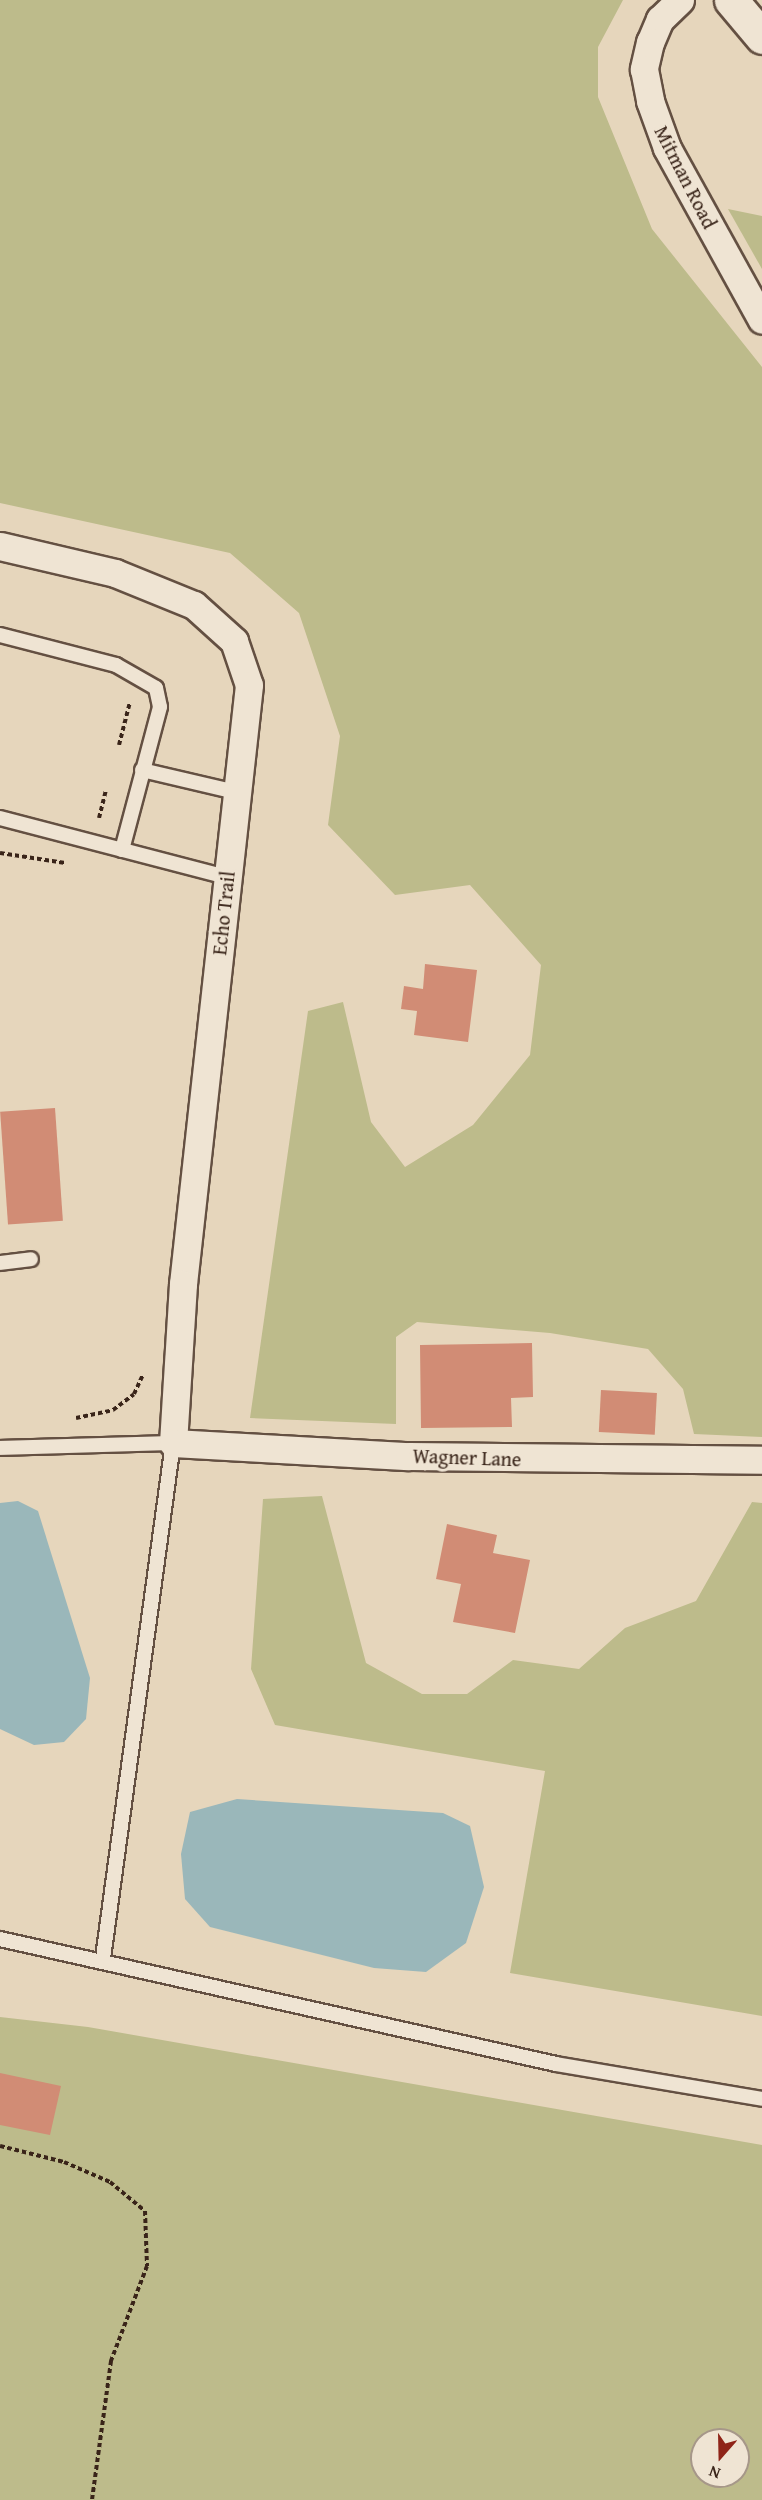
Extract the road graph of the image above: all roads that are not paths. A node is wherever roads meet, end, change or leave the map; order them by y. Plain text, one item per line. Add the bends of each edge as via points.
1 (680, 0) edge
2 (731, 0) edge
3 (762, 38) edge
4 (762, 320) edge
5 (0, 546) edge
6 (0, 635) edge
7 (142, 770) junction
8 (236, 792) junction
9 (0, 818) edge
10 (122, 850) junction
11 (227, 876) junction
12 (31, 1259) dead end
13 (0, 1263) edge
14 (173, 1443) junction
15 (0, 1448) edge
16 (762, 1460) edge
17 (0, 1939) edge
18 (103, 1958) junction
19 (762, 2099) edge

1 - 4 street, Mitman Road via 660,19 650,42 644,69 650,101 667,148
2 - 3 main road
5 - 8 street, Echo Trail via 115,573 195,605 234,641 249,685
6 - 7 lane via 146,678 156,688 160,706
7 - 8 lane
7 - 10 lane
8 - 11 street, Echo Trail
9 - 10 lane
10 - 11 lane
11 - 14 street, Echo Trail via 183,1284
12 - 13 lane
14 - 15 lane
14 - 16 street, Wagner Lane via 421,1456
14 - 18 lane
17 - 18 lane
18 - 19 lane via 556,2064

